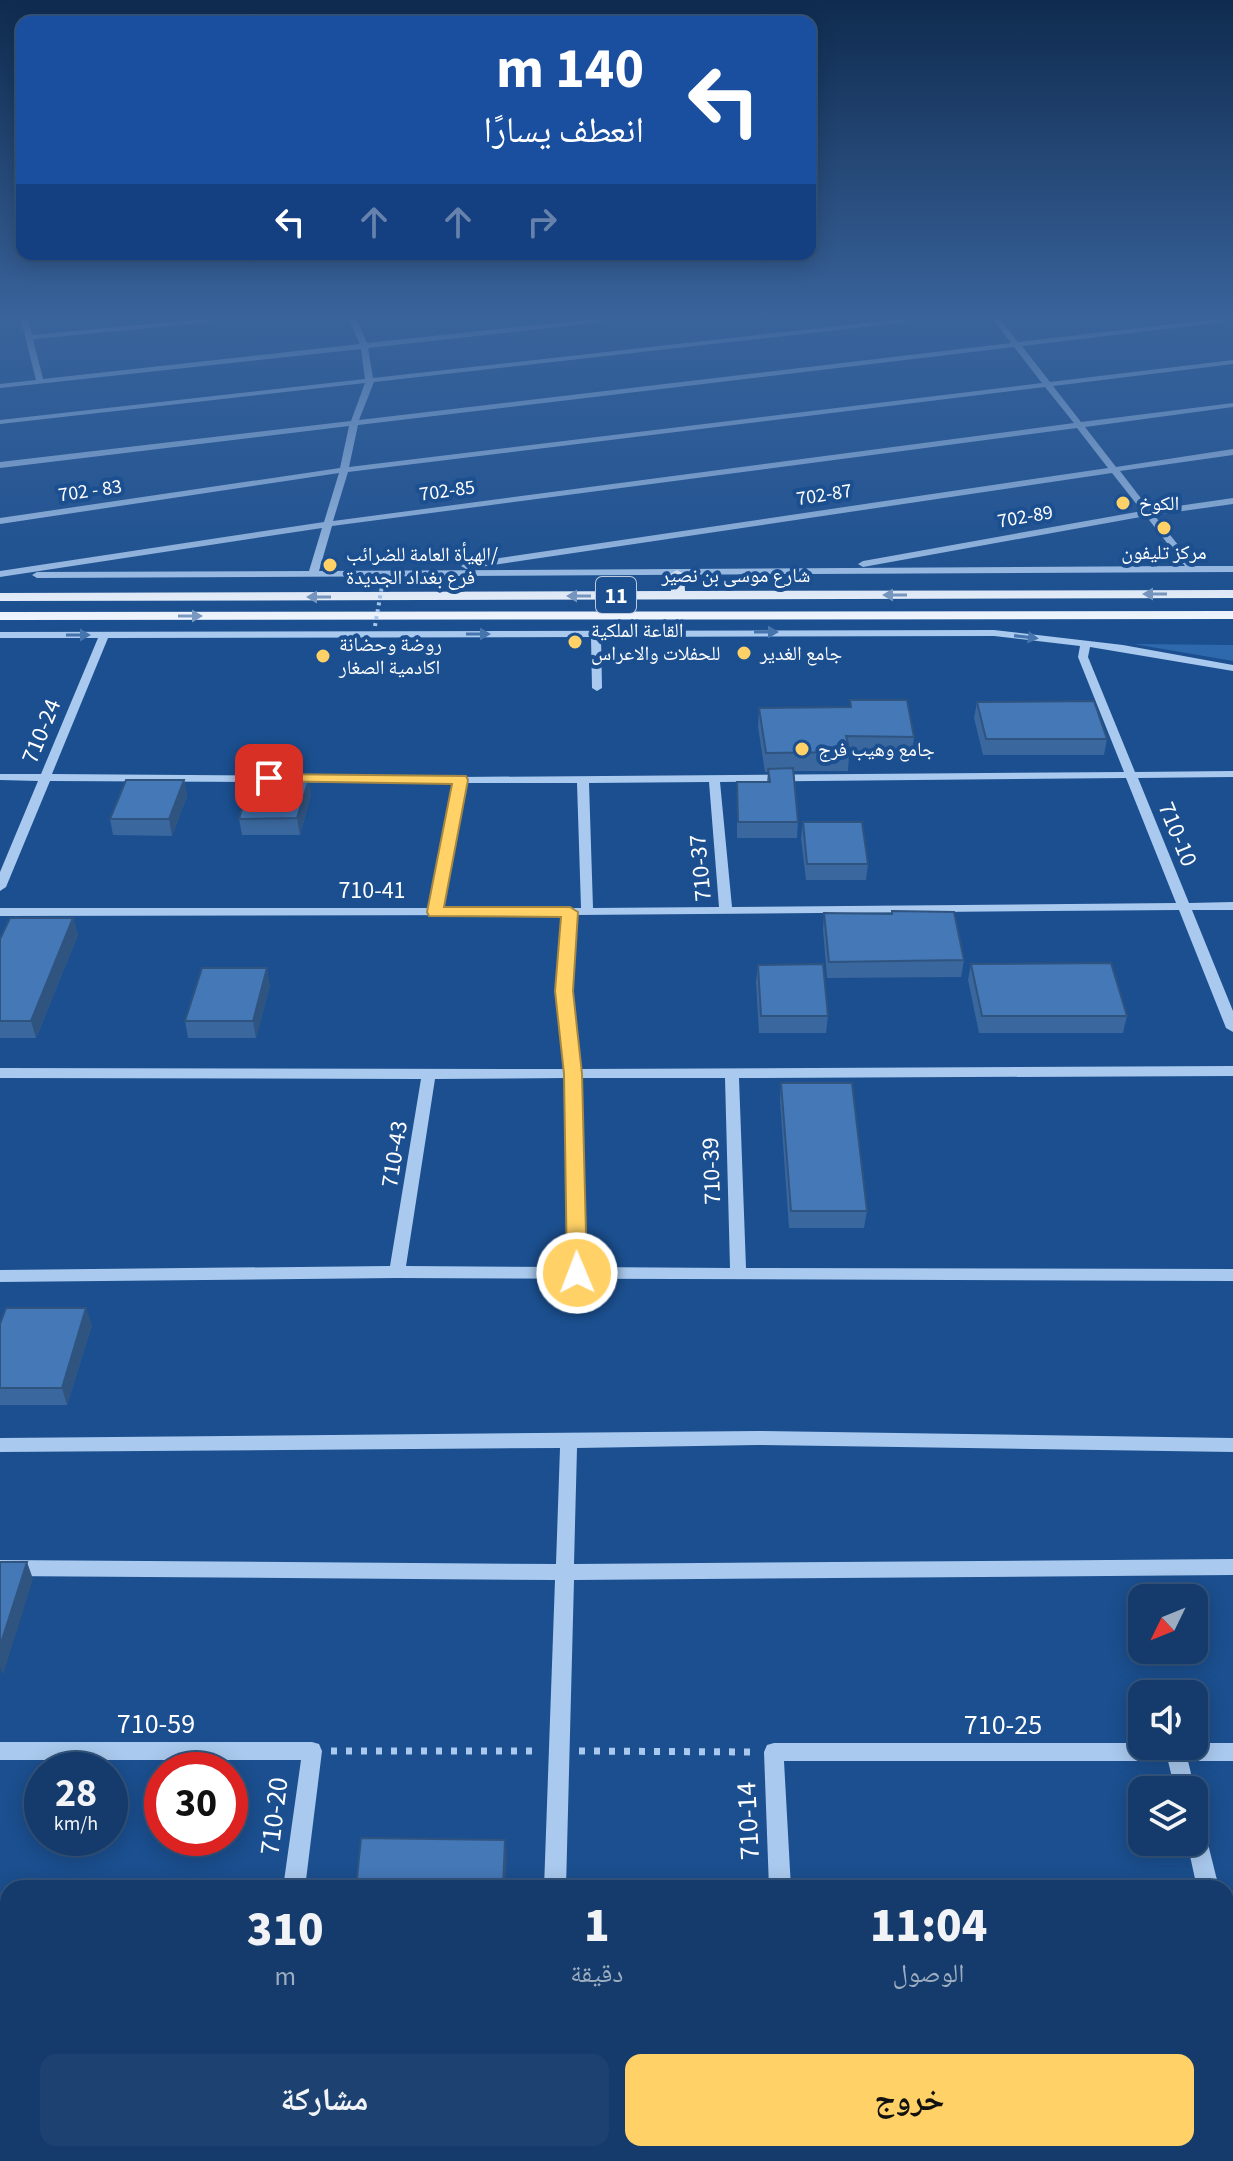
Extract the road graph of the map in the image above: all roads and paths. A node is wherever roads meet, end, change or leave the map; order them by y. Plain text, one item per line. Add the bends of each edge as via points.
1 (372, 421) edge
2 (756, 421) edge
3 (1076, 421) edge
4 (1111, 421) edge
5 (354, 423) junction
6 (1079, 425) junction
7 (1233, 452) edge
8 (0, 465) edge
9 (1112, 468) junction
10 (344, 470) junction
11 (1233, 501) edge
12 (1147, 513) junction
13 (0, 521) edge
14 (329, 524) junction
15 (1191, 568) junction
16 (1233, 569) edge
17 (824, 571) junction
18 (421, 573) junction
19 (313, 574) junction
20 (677, 574) junction
21 (0, 575) edge
22 (382, 586) dead end
23 (1233, 594) edge
24 (678, 595) junction
25 (0, 597) edge
26 (1233, 615) edge
27 (0, 616) edge
28 (375, 626) dead end
29 (596, 633) junction
30 (0, 635) edge
31 (104, 635) junction
32 (1084, 650) junction
33 (1233, 668) edge
34 (597, 688) dead end
35 (1130, 773) junction
36 (1233, 774) edge
37 (0, 777) edge
38 (46, 777) junction
39 (583, 779) junction
40 (714, 779) junction
41 (460, 780) junction
42 (0, 887) edge
43 (1183, 905) junction
44 (1233, 906) edge
45 (726, 911) junction
46 (0, 912) edge
47 (435, 912) junction
48 (570, 912) junction
49 (587, 912) junction
50 (1233, 1028) edge
51 (1233, 1071) edge
52 (0, 1073) edge
53 (732, 1073) junction
54 (429, 1074) junction
55 (573, 1074) junction
56 (397, 1272) junction
57 (577, 1273) junction
58 (738, 1274) junction
59 (1233, 1275) edge
60 (0, 1276) edge
61 (569, 1441) junction
62 (0, 1445) edge
63 (1233, 1445) edge
64 (1233, 1567) edge
65 (0, 1568) edge
66 (564, 1572) junction
67 (0, 1751) edge
68 (312, 1751) joint
69 (774, 1752) joint
70 (1128, 1752) edge
71 (1208, 1752) edge
72 (1233, 1752) edge
73 (1201, 1856) edge
74 (295, 1880) edge
75 (555, 1880) edge
76 (780, 1880) edge
77 (1206, 1880) edge

1 - 5 street
2 - 10 street, 702 - 83
3 - 6 street
4 - 6 street, 702-85
5 - 8 street
5 - 10 street
6 - 9 street
6 - 14 street, 702-85
7 - 9 street, 702-87
9 - 12 street
9 - 18 street, 702-87
10 - 13 street, 702 - 83
10 - 14 street
11 - 12 street, 702-89
12 - 15 street
12 - 17 street, 702-89
14 - 19 street
14 - 21 street, 702-85
15 - 16 street
15 - 17 street
17 - 20 street
18 - 19 street
18 - 20 street
19 - 21 street
20 - 24 main road
22 - 28 path, bridge
23 -> 24 main road, شارع موسى بن نصير / 11
24 -> 25 main road, شارع موسى بن نصير / 11
27 -> 26 main road, شارع موسى بن نصير / 11
31 -> 29 street
29 -> 32 street via 979,632
29 - 34 street
30 -> 31 street
31 - 38 street, 710-24
32 - 33 street
32 - 35 street, 710-10
35 - 36 street
35 - 40 street
35 - 43 street, 710-10
37 - 38 street
38 - 41 street
38 - 42 street, 710-24
39 - 40 street
39 - 41 street
39 - 49 street
40 - 45 street, 710-37
41 - 47 street, 710-41
43 - 44 street, 710-37
43 - 45 street, 710-37
43 - 50 street, 710-10
45 - 49 street
46 - 47 street, 710-41
47 - 48 street
48 - 49 street
48 - 55 street via 564,991
51 - 53 street
52 - 54 street
53 - 55 street
53 - 58 street, 710-39
54 - 55 street
54 - 56 street, 710-43
55 - 57 street
56 - 57 street
56 - 60 street
57 - 58 street
58 - 59 street
61 - 62 street
61 - 63 street via 758,1438
61 - 66 street
64 - 66 street
65 - 66 street
66 - 75 street
67 - 68 street, 710-59
68 - 74 street, 710-20
69 - 70 street, 710-25
69 - 76 street, 710-14
71 - 72 street, 710-25
73 - 77 street

